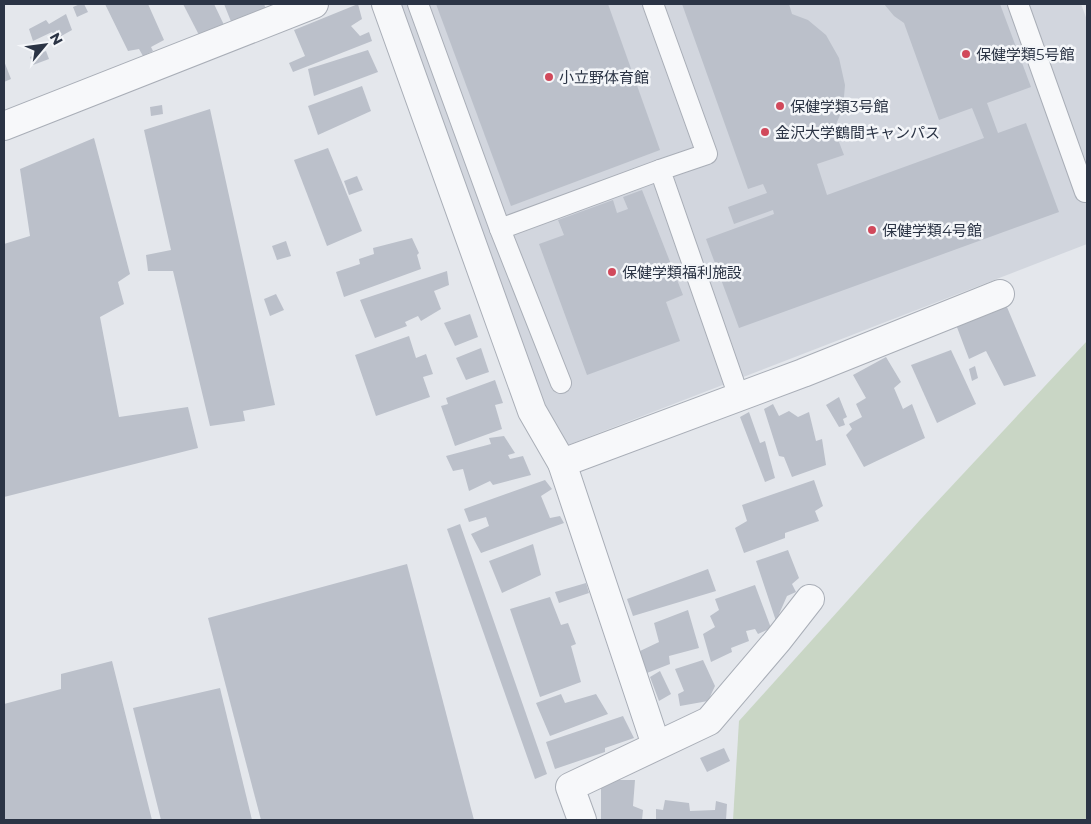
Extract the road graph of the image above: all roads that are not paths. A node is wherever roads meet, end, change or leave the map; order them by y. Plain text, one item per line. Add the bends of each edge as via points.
1 (314, 4) edge
2 (386, 4) edge
3 (418, 4) edge
4 (653, 4) edge
5 (1018, 4) edge
6 (4, 126) edge
7 (660, 170) junction
8 (1085, 192) dead end
9 (500, 229) junction
10 (1000, 294) dead end
11 (561, 383) dead end
12 (739, 397) junction
13 (562, 463) junction
14 (810, 599) dead end
15 (656, 745) junction
16 (582, 820) edge

1 - 6 street
2 - 13 street via 532,411
3 - 9 lane
4 - 7 lane via 707,154
5 - 8 lane
7 - 9 lane
7 - 12 lane
9 - 11 lane
10 - 12 street
12 - 13 street
13 - 15 street
14 - 15 street via 709,720
15 - 16 street via 570,787

